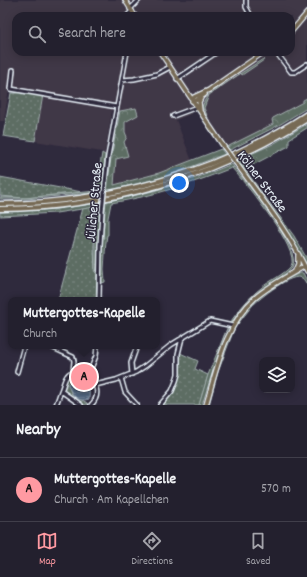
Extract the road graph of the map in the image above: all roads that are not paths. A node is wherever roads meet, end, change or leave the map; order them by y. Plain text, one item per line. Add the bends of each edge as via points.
1 (125, 0) edge
2 (139, 0) edge
3 (246, 0) edge
4 (131, 10) joint
5 (249, 12) edge
6 (307, 13) edge
7 (295, 27) edge
8 (126, 56) edge
9 (163, 56) edge
10 (211, 56) edge
11 (259, 56) edge
12 (278, 56) edge
13 (307, 64) edge
14 (170, 67) junction
15 (13, 70) dead end
16 (177, 79) junction
17 (122, 80) junction
18 (209, 90) junction
19 (201, 97) junction
20 (192, 101) junction
21 (117, 108) junction
22 (197, 108) junction
23 (200, 112) junction
24 (307, 114) edge
25 (173, 116) dead end
26 (307, 119) edge
27 (0, 204) edge
28 (0, 208) edge
29 (298, 253) junction
30 (304, 266) junction
31 (295, 271) junction
32 (307, 271) edge
33 (99, 297) edge
34 (233, 326) junction
35 (182, 338) junction
36 (23, 349) edge
37 (56, 349) edge
38 (97, 349) edge
39 (136, 349) edge
40 (17, 372) dead end
41 (73, 372) junction
42 (132, 374) junction
43 (88, 376) junction
44 (121, 378) junction
45 (96, 385) junction
46 (61, 391) junction
47 (93, 404) edge
48 (56, 405) edge
49 (81, 405) edge
50 (138, 405) edge
51 (160, 405) edge
52 (206, 405) edge

1 - 4 main road
2 - 4 street
3 - 5 street
6 - 7 main road
8 - 17 street, Jülicher Straße
9 - 14 main road, Kölner Straße
10 - 16 street
11 - 18 main road
12 - 13 street via 291,72
14 - 16 main road, Kölner Straße
14 - 17 street via 157,74
15 - 21 street via 11,89
16 - 20 main road, Kölner Straße
17 - 21 street, Jülicher Straße
18 - 19 main road
18 - 20 main road via 194,97
19 - 20 main road
19 - 23 main road
20 - 22 main road, Kölner Straße
21 - 33 street, Jülicher Straße, bridge via 102,211
22 - 23 main road, Kölner Straße
22 - 25 street
23 - 29 main road, Kölner Straße, bridge via 277,217
24 - 27 highway via 239,151 198,168 129,190 42,203
26 - 28 highway via 242,155 161,185 70,205
29 - 30 main road, Kölner Straße
29 - 31 main road
30 - 31 main road
30 - 32 main road, Kölner Straße
31 - 34 main road via 256,298
34 - 35 street via 212,321
34 - 52 main road via 219,360
35 - 42 street
35 - 51 street via 178,354 178,374 174,386
36 - 40 street
37 - 41 street via 73,357
38 - 43 street
39 - 42 street via 131,363
41 - 43 street
41 - 46 street via 66,377
42 - 44 street
43 - 45 street
44 - 45 street
44 - 50 street via 125,392
45 - 47 street via 97,395
46 - 48 street
46 - 49 street

